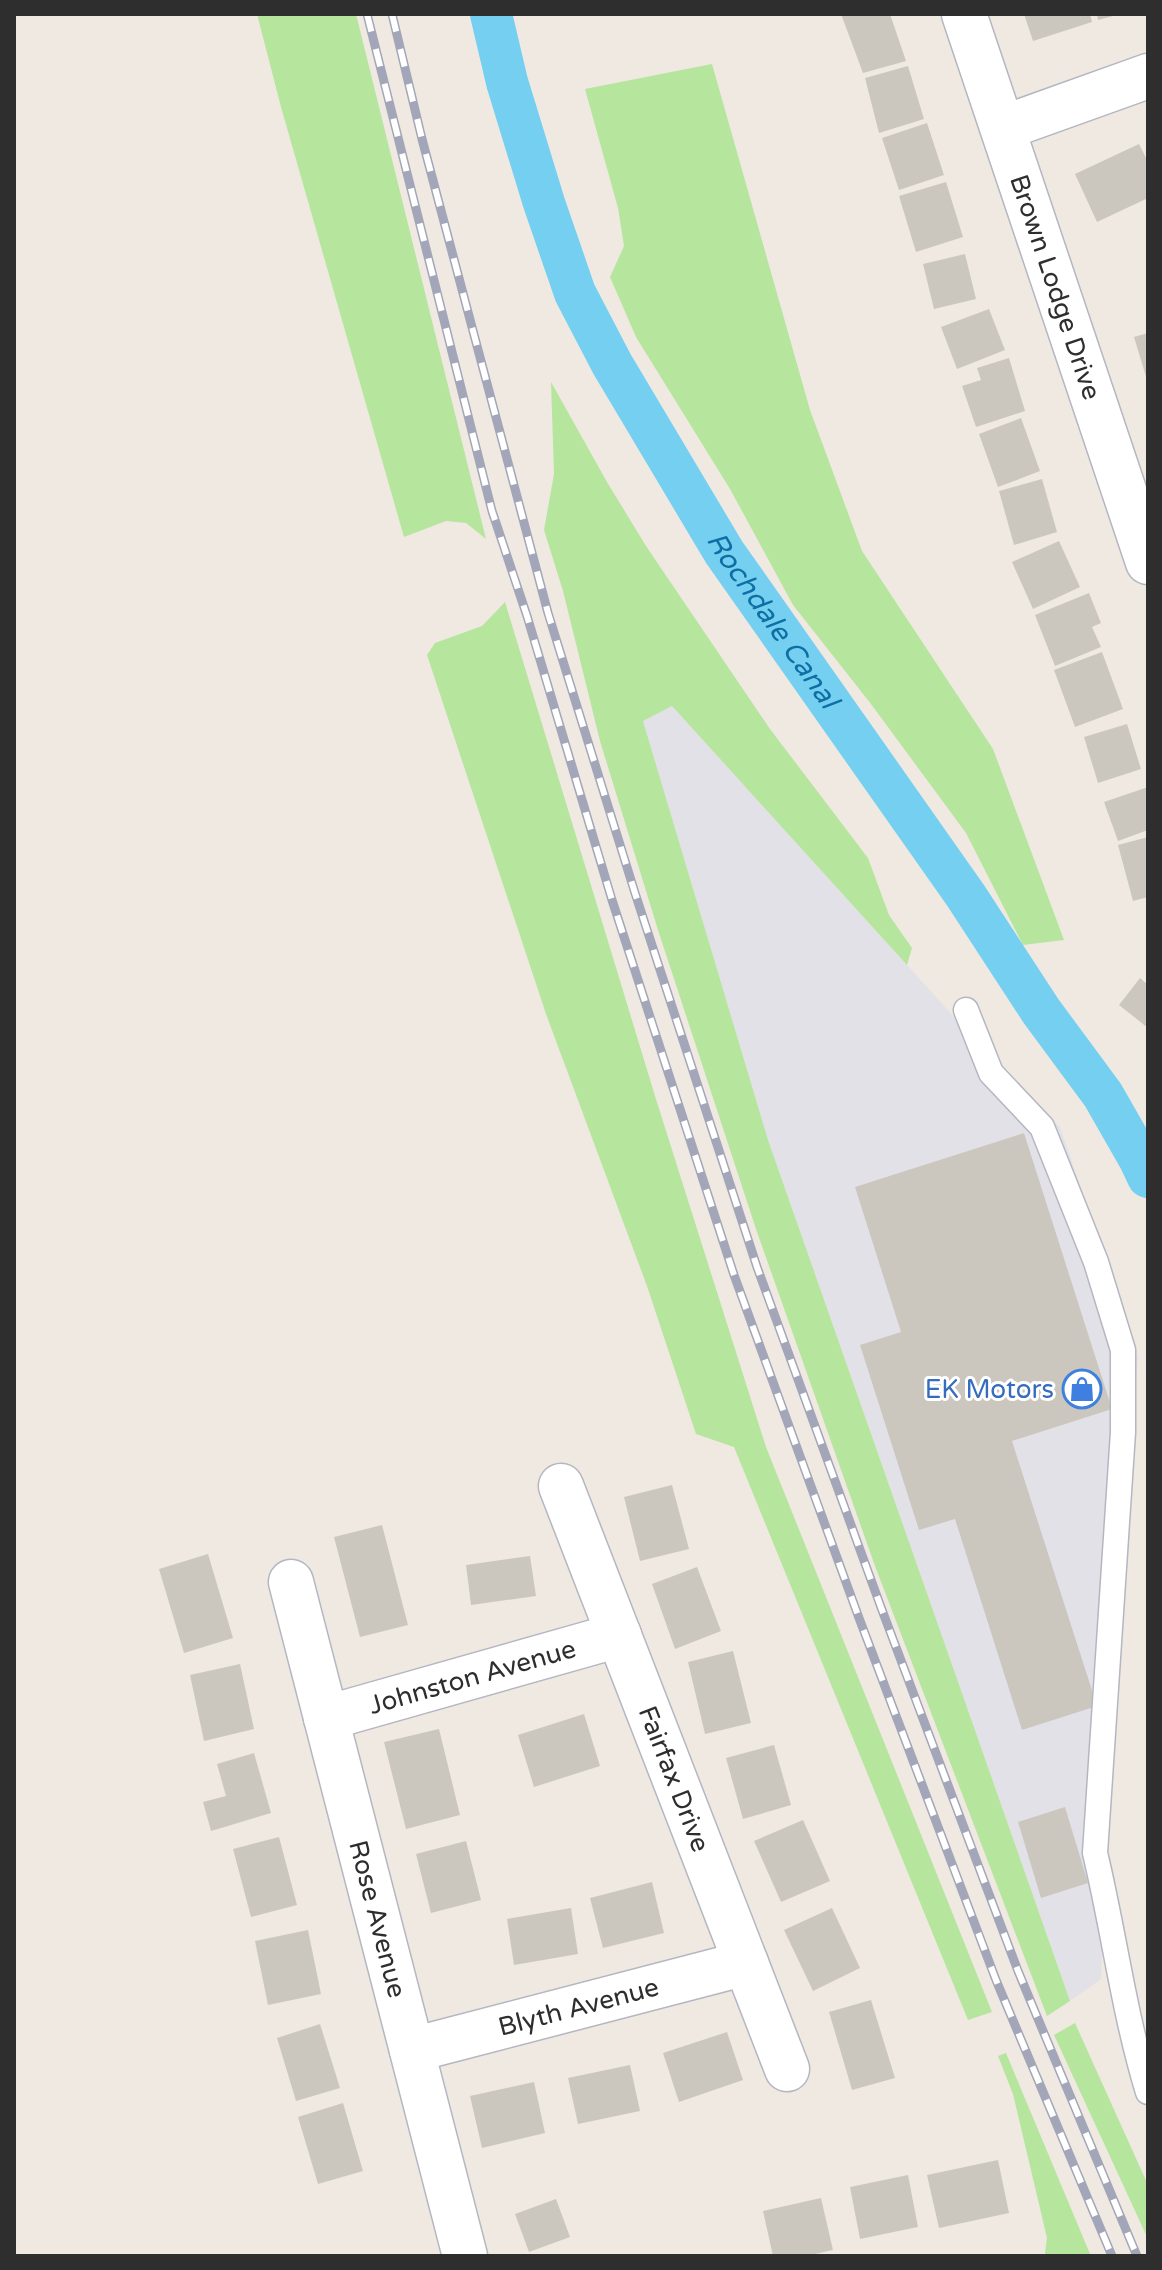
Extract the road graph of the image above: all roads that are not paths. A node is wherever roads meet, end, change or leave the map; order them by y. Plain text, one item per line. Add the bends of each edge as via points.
1 (964, 14) edge
2 (1148, 76) edge
3 (1003, 128) junction
4 (1134, 470) edge
5 (1148, 562) edge
6 (966, 1010) dead end
7 (561, 1486) dead end
8 (291, 1582) dead end
9 (619, 1635) junction
10 (326, 1718) junction
11 (746, 1963) junction
12 (412, 2050) junction
13 (787, 2069) dead end
14 (1148, 2092) edge
15 (465, 2256) edge

1 - 3 street, Brown Lodge Drive
2 - 3 street
3 - 4 street, Brown Lodge Drive
4 - 5 street, Brown Lodge Drive
6 - 14 lane via 991,1073 1042,1127 1096,1262 1123,1350 1123,1432 1095,1853
7 - 9 street, Fairfax Drive
8 - 10 street, Rose Avenue
9 - 10 street, Johnston Avenue
9 - 11 street, Fairfax Drive
10 - 12 street, Rose Avenue
11 - 12 street, Blyth Avenue
11 - 13 street, Fairfax Drive
12 - 15 street, Rose Avenue

